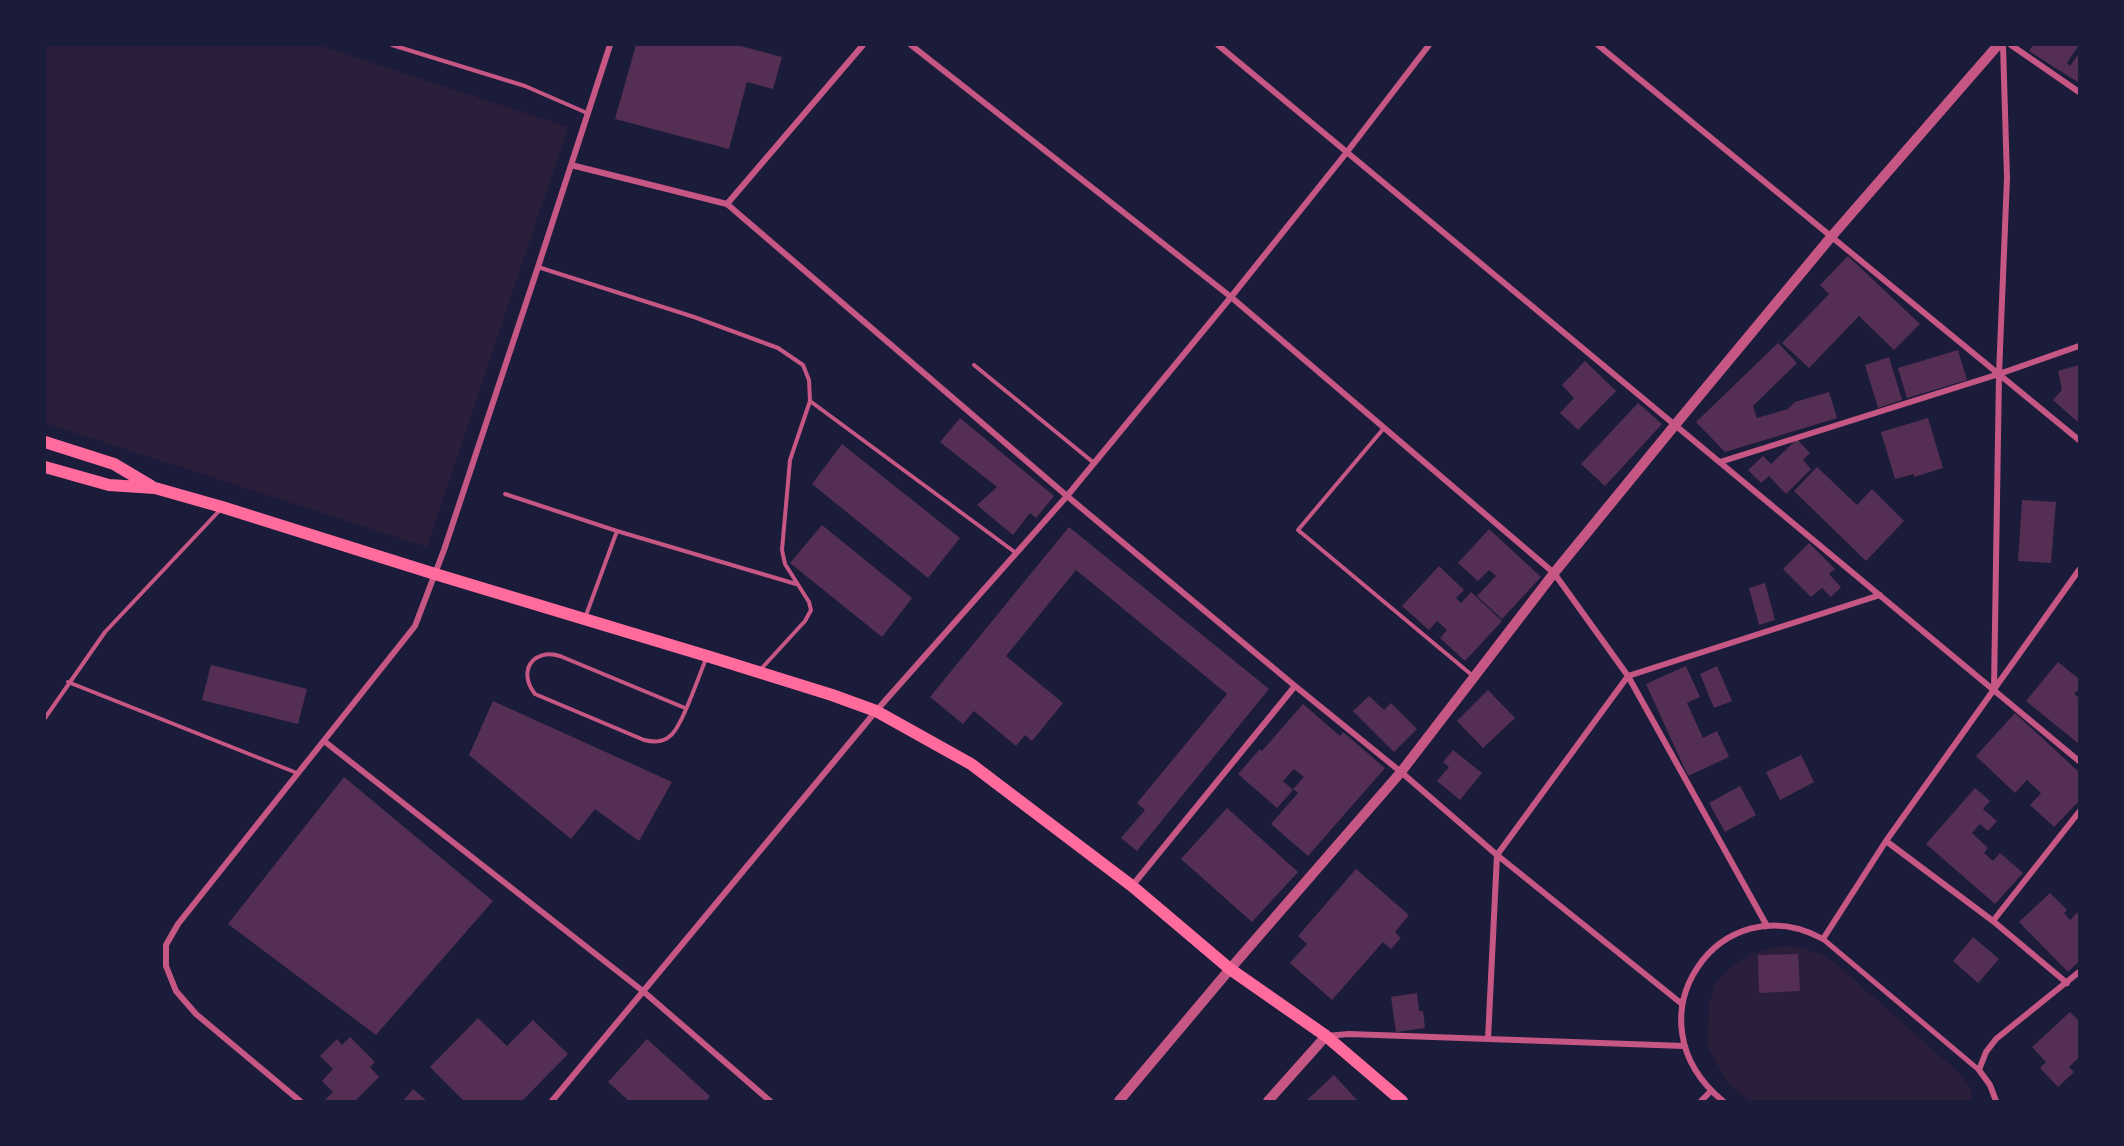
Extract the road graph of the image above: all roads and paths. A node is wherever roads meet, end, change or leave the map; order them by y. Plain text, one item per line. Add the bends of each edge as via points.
1 (392, 45) edge
2 (610, 45) edge
3 (863, 45) edge
4 (911, 45) edge
5 (1218, 45) edge
6 (1429, 45) edge
7 (1598, 45) edge
8 (1998, 45) edge
9 (2003, 45) edge
10 (2011, 45) edge
11 (2079, 92) edge
12 (587, 112) junction
13 (1347, 152) junction
14 (571, 165) junction
15 (727, 204) junction
16 (1831, 237) junction
17 (538, 267) junction
18 (1231, 297) junction
19 (2079, 346) edge
20 (975, 365) dead end
21 (1999, 374) junction
22 (810, 401) junction
23 (1675, 425) junction
24 (1384, 428) junction
25 (2079, 440) edge
26 (45, 442) edge
27 (1720, 462) junction
28 (1094, 463) junction
29 (45, 467) edge
30 (155, 488) junction
31 (505, 494) dead end
32 (1067, 496) junction
33 (222, 507) junction
34 (617, 531) junction
35 (1016, 553) junction
36 (2079, 570) edge
37 (1554, 573) junction
38 (435, 574) junction
39 (796, 584) junction
40 (1880, 595) junction
41 (585, 618) junction
42 (707, 656) junction
43 (759, 672) junction
44 (1628, 676) junction
45 (1474, 677) junction
46 (68, 682) junction
47 (1295, 686) junction
48 (1994, 690) junction
49 (686, 708) junction
50 (876, 711) junction
51 (45, 718) edge
52 (324, 741) junction
53 (2079, 761) edge
54 (1401, 772) junction
55 (297, 773) junction
56 (2079, 812) edge
57 (1886, 841) junction
58 (1497, 855) junction
59 (1132, 886) junction
60 (1993, 921) junction
61 (1767, 926) junction
62 (1823, 939) junction
63 (1230, 969) junction
64 (2079, 972) edge
65 (2067, 983) junction
66 (644, 992) junction
67 (1682, 1004) junction
68 (1326, 1036) junction
69 (1488, 1039) junction
70 (1684, 1046) junction
71 (1979, 1070) junction
72 (1711, 1091) junction
73 (300, 1101) edge
74 (552, 1101) edge
75 (770, 1101) edge
76 (1119, 1101) edge
77 (1268, 1101) edge
78 (1402, 1101) edge
79 (1701, 1101) edge
80 (1723, 1101) edge
81 (1996, 1101) edge

1 - 12 lane via 525,86
2 - 12 street
3 - 15 street
4 - 18 street
5 - 13 street
6 - 13 street
7 - 16 street
8 - 16 street
9 - 21 street via 2007,178
10 - 11 street
12 - 14 street
13 - 18 street
13 - 23 street
14 - 15 street
14 - 17 street
15 - 32 street
16 - 21 street
16 - 23 street
17 - 22 lane via 777,348 806,370
17 - 38 street
18 - 24 street
18 - 28 street
19 - 21 street
20 - 28 lane
21 - 25 street
21 - 27 street
21 - 48 street
22 - 35 lane
22 - 39 lane via 790,460 782,550
23 - 27 street
23 - 37 street
24 - 37 street
24 - 45 lane via 1298,530
26 - 30 main road via 114,464
27 - 40 street
28 - 32 street
29 - 30 main road via 109,485
30 - 33 main road
31 - 34 lane
32 - 35 street
32 - 47 street
33 - 38 main road
33 - 46 lane via 105,632
34 - 39 lane
34 - 41 lane
35 - 50 street
36 - 48 street
37 - 44 street
37 - 45 street
38 - 41 main road
38 - 52 street via 415,626
39 - 43 lane via 810,602 810,615
40 - 44 street
40 - 48 street
41 - 42 main road
42 - 43 main road
42 - 49 lane
43 - 50 main road
44 - 58 street
44 - 61 street
45 - 54 street
46 - 51 lane
46 - 55 lane
47 - 54 street
47 - 59 street
48 - 53 street
48 - 57 street
49 - 49 lane via 668,738 644,740 535,694 528,675 530,664 541,654 560,656
50 - 59 main road via 971,764
50 - 66 street
52 - 55 street
52 - 66 street
54 - 58 street
54 - 63 street
55 - 73 street via 177,924 166,945 166,966 176,991 196,1014
56 - 60 street
57 - 60 street
57 - 62 street
58 - 67 street
58 - 69 street
59 - 63 main road
60 - 65 street
61 - 62 street via 1800,929
61 - 67 street via 1738,934 1711,952 1692,976
62 - 71 street
63 - 68 main road
63 - 76 street
64 - 65 street
65 - 71 street via 1996,1039
66 - 74 street
66 - 75 street
67 - 70 street
68 - 69 street
68 - 77 street
68 - 78 main road
69 - 70 street
70 - 72 street via 1692,1066
71 - 81 street
72 - 79 street
72 - 80 street

